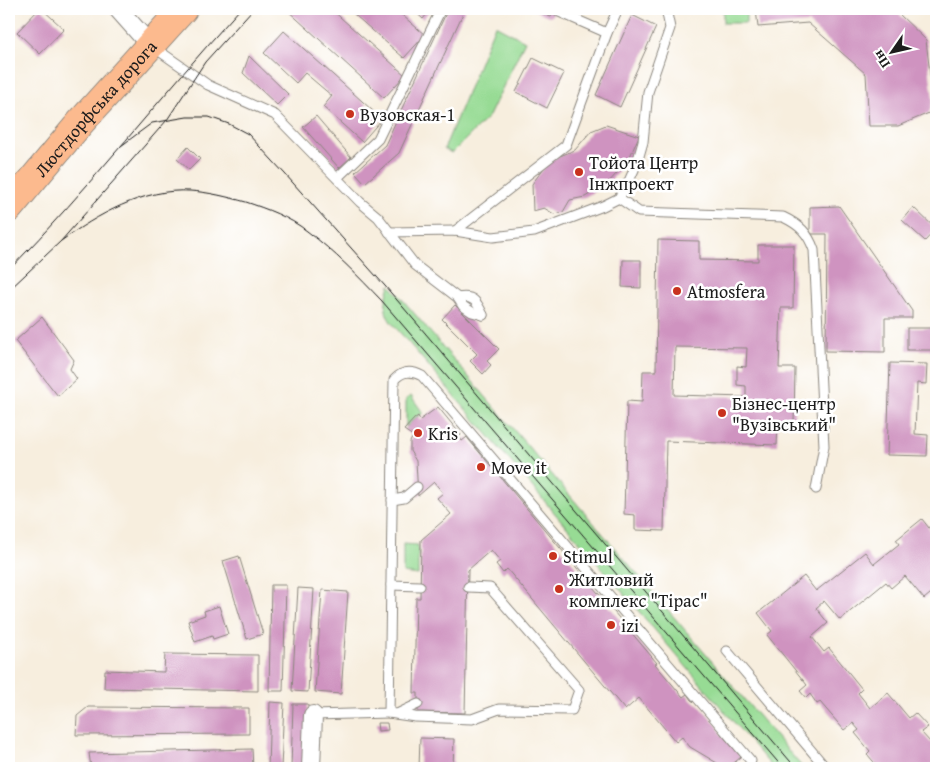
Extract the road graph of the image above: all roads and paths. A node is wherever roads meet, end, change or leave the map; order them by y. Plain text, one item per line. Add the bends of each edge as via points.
1 (118, 9) edge
2 (182, 9) edge
3 (441, 9) edge
4 (618, 9) edge
5 (666, 9) edge
6 (559, 12) dead end
7 (606, 33) junction
8 (150, 45) junction
9 (337, 178) junction
10 (619, 198) junction
11 (13, 199) edge
12 (455, 231) junction
13 (389, 232) junction
14 (458, 298) dead end
15 (417, 487) dead end
16 (816, 489) dead end
17 (392, 500) junction
18 (391, 585) junction
19 (420, 586) dead end
20 (468, 587) dead end
21 (727, 651) dead end
22 (418, 704) dead end
23 (393, 714) junction
24 (313, 715) joint
25 (751, 762) dead end
26 (311, 768) edge
27 (826, 768) edge

1 - 8 street
2 - 8 main road, Люстдорфська дорога
3 - 9 lane via 378,140
4 - 7 lane
5 - 10 lane via 670,28 648,92 643,142 630,181
6 - 7 lane
7 - 12 lane via 566,145
8 - 9 lane via 208,85 275,115
8 - 11 main road, Люстдорфська дорога
9 - 13 lane
10 - 12 lane via 534,232 493,237
10 - 16 lane via 639,212 783,218 802,228 810,238 814,250 824,446
12 - 13 lane
13 - 14 lane via 415,265
15 - 17 lane via 404,498
17 - 18 lane
17 - 25 lane via 394,380 402,373 415,372 422,376
18 - 19 lane
18 - 23 lane
20 - 23 lane via 490,588 579,690 572,710 499,709 472,718
21 - 27 lane
22 - 23 lane
23 - 24 lane
24 - 26 street

